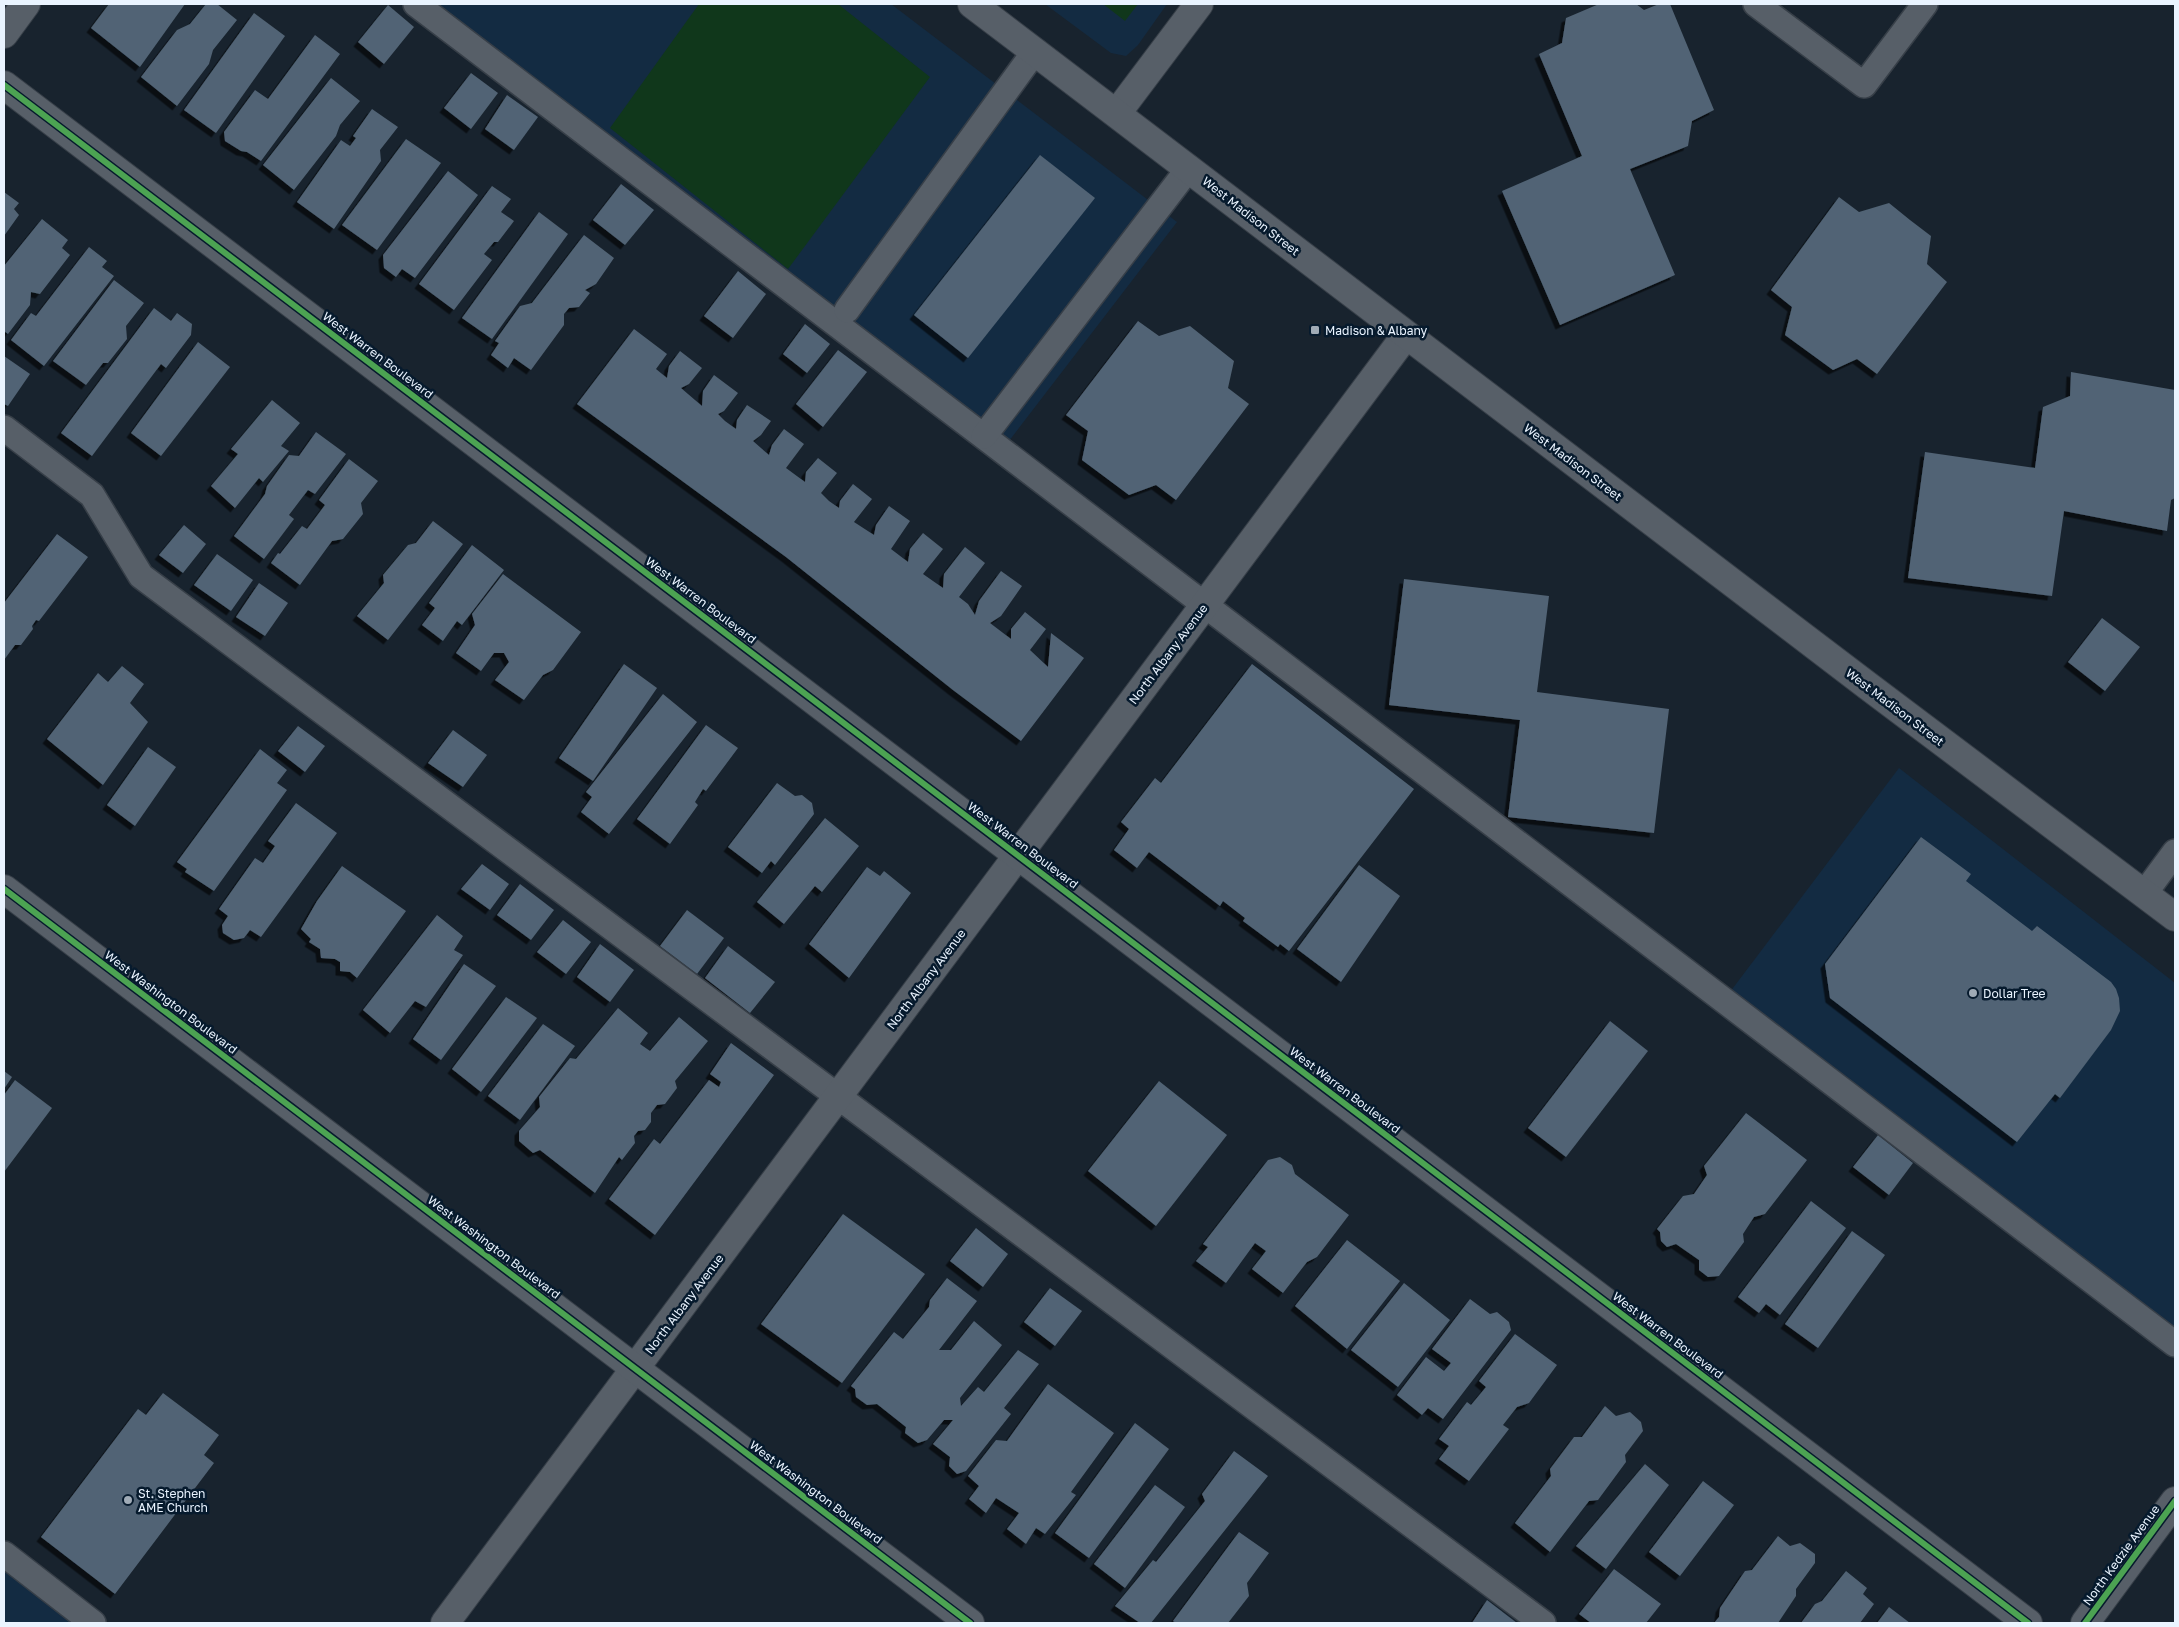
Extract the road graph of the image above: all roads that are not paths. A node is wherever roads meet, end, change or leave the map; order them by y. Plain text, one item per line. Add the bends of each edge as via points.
1 (26, 4) edge
2 (416, 4) edge
3 (972, 4) edge
4 (1199, 4) edge
5 (1756, 4) edge
6 (1925, 4) edge
7 (4, 34) edge
8 (1035, 51) junction
9 (4, 85) edge
10 (1117, 113) junction
11 (1189, 168) junction
12 (847, 310) dead end
13 (1406, 335) junction
14 (4, 428) edge
15 (984, 436) junction
16 (1205, 604) junction
17 (2175, 852) edge
18 (1018, 856) junction
19 (4, 889) edge
20 (2144, 894) junction
21 (2175, 917) edge
22 (838, 1097) junction
23 (2175, 1344) edge
24 (635, 1368) junction
25 (2175, 1501) edge
26 (4, 1554) edge
27 (93, 1623) edge
28 (445, 1623) edge
29 (970, 1623) edge
30 (1543, 1623) edge
31 (2028, 1623) edge
32 (2085, 1623) edge

1 - 7 street
2 - 15 lane
3 - 8 street, West Madison Street
4 - 10 street
5 - 6 lane via 1864,85
8 - 10 street, West Madison Street
8 - 12 lane
9 - 18 street, West Warren Boulevard
10 - 11 street, West Madison Street
11 - 13 street, West Madison Street
11 - 15 lane
13 - 16 street, North Albany Avenue
13 - 20 street, West Madison Street
14 - 22 lane via 92,495 141,576
15 - 16 lane
16 - 18 street, North Albany Avenue
16 - 23 lane
17 - 20 lane
18 - 22 street, North Albany Avenue
18 - 31 street, West Warren Boulevard
19 - 24 street, West Washington Boulevard
20 - 21 street, West Madison Street
22 - 24 street, North Albany Avenue
22 - 30 lane
24 - 28 street, North Albany Avenue
24 - 29 street, West Washington Boulevard
25 - 32 street, North Kedzie Avenue
26 - 27 lane

